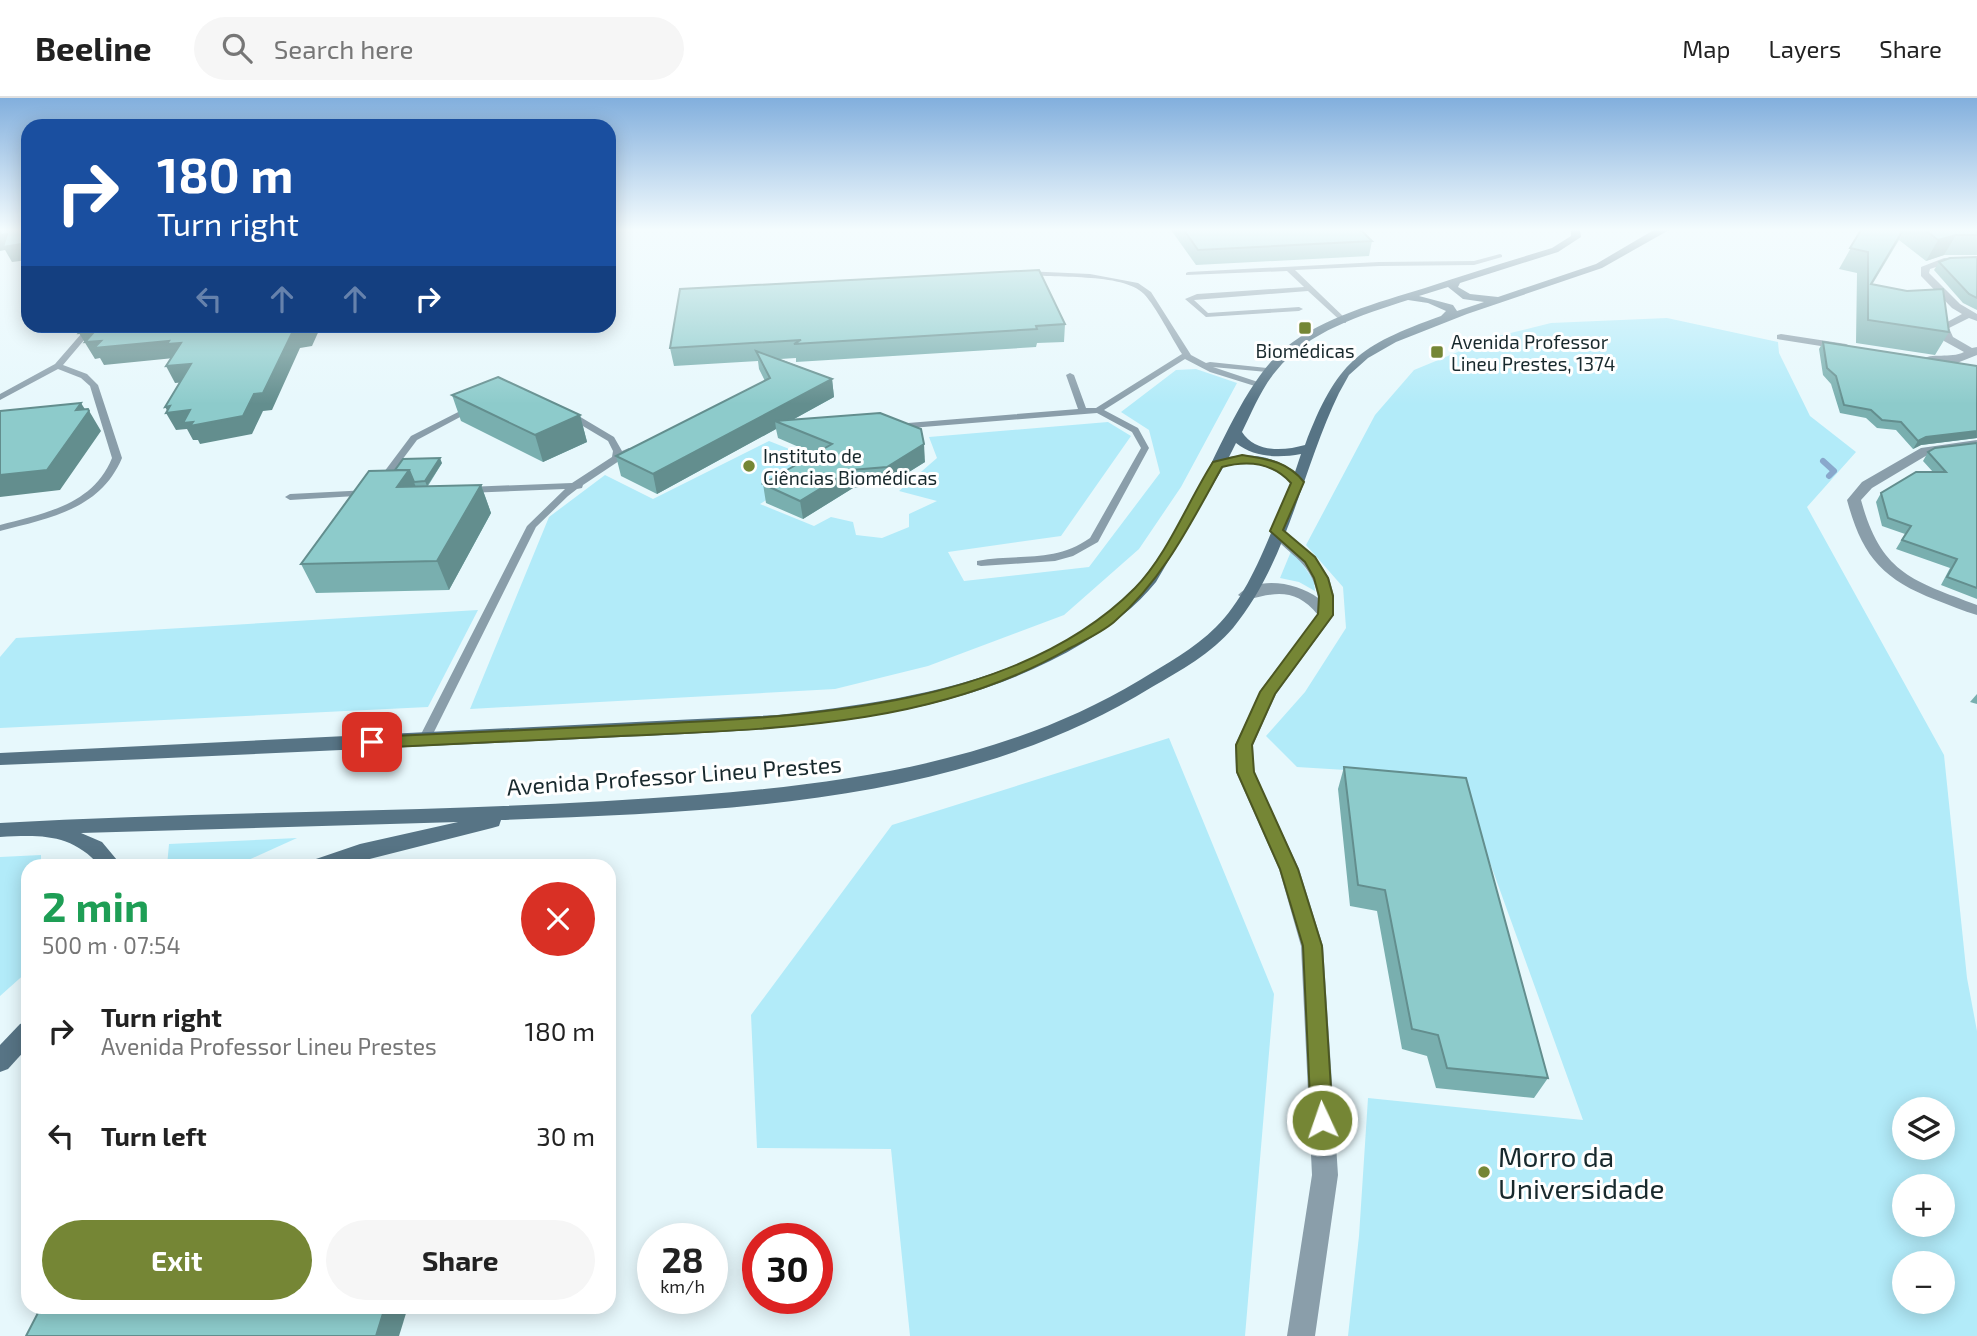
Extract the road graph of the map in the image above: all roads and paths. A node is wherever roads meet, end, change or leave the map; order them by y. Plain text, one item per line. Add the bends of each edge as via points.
1 (1141, 288) edge
2 (1436, 288) edge
3 (1455, 288) edge
4 (1538, 288) edge
5 (1936, 288) edge
6 (1309, 289) joint
7 (1503, 300) junction
8 (1394, 301) junction
9 (1299, 309) dead end
10 (1973, 316) edge
11 (1343, 321) junction
12 (1440, 323) junction
13 (86, 333) edge
14 (1781, 337) dead end
15 (1860, 350) edge
16 (1975, 351) edge
17 (1186, 355) junction
18 (1909, 357) edge
19 (1196, 362) junction
20 (58, 366) junction
21 (1268, 370) junction
22 (1070, 375) dead end
23 (1258, 385) junction
24 (0, 397) edge
25 (486, 404) edge
26 (556, 407) edge
27 (1098, 410) junction
28 (1083, 411) junction
29 (911, 425) edge
30 (1235, 432) junction
31 (1977, 444) edge
32 (641, 445) edge
33 (1311, 447) junction
34 (616, 458) junction
35 (1217, 464) junction
36 (1298, 482) junction
37 (579, 486) junction
38 (456, 490) edge
39 (373, 493) junction
40 (387, 493) edge
41 (290, 497) dead end
42 (0, 528) edge
43 (1276, 531) junction
44 (981, 563) dead end
45 (1246, 595) junction
46 (1977, 610) edge
47 (1326, 615) junction
48 (424, 740) junction
49 (0, 759) edge
50 (526, 812) junction
51 (46, 828) junction
52 (0, 830) edge
53 (106, 859) edge
54 (340, 859) edge
55 (1301, 1336) edge

1 - 17 lane
2 - 8 main road, Avenida Professor Lineu Prestes
3 - 7 main road via 1466,297
4 - 7 main road, Avenida Professor Lineu Prestes
5 - 10 street
6 - 9 lane via 1189,299 1206,315
6 - 11 lane
7 - 12 main road, Avenida Professor Lineu Prestes
8 - 11 main road, Avenida Professor Lineu Prestes
8 - 12 main road via 1441,303 1452,312
10 - 16 street via 1943,327 1948,338
11 - 21 main road, Avenida Professor Lineu Prestes via 1291,349
12 - 33 main road, Avenida Professor Lineu Prestes via 1379,346 1350,367 1336,386
13 - 20 lane
14 - 15 street
16 - 18 street via 1950,361
17 - 19 lane
17 - 27 lane
19 - 21 lane
19 - 23 lane
20 - 24 lane
20 - 42 lane via 85,376 94,385 117,458 114,471 87,498
21 - 23 main road, Avenida Professor Lineu Prestes
22 - 28 lane
23 - 30 main road, Avenida Professor Lineu Prestes
25 - 39 lane via 414,438
26 - 34 lane via 611,439 618,451
27 - 28 lane
27 - 44 lane via 1135,430 1145,448 1094,540 1065,556
28 - 29 lane
30 - 33 main road via 1247,446 1261,451 1293,452
30 - 35 main road, Avenida Professor Lineu Prestes
31 - 46 street via 1926,451 1867,485 1854,500 1868,542 1887,570
32 - 34 lane
33 - 36 main road, Avenida Professor Lineu Prestes
34 - 37 lane
35 - 36 main road via 1258,459 1286,470
35 - 48 main road, Avenida Professor Lineu Prestes via 1142,589 1096,627 1043,657 979,683 905,704 832,717
36 - 43 main road, Avenida Professor Lineu Prestes
37 - 38 lane
37 - 48 lane via 545,510 532,526
39 - 40 lane
39 - 41 lane
43 - 45 main road, Avenida Professor Lineu Prestes
43 - 47 street via 1310,560 1321,578
45 - 47 street via 1265,589 1295,591 1320,605
45 - 50 main road, Avenida Professor Lineu Prestes via 1227,626 1118,702 957,765 785,796
47 - 55 street via 1268,692 1244,745 1245,772 1289,869 1312,946 1325,1175
48 - 49 main road, Avenida Professor Lineu Prestes
50 - 51 main road, Avenida Professor Lineu Prestes
50 - 54 main road
51 - 52 main road, Avenida Professor Lineu Prestes
51 - 53 main road via 95,847

